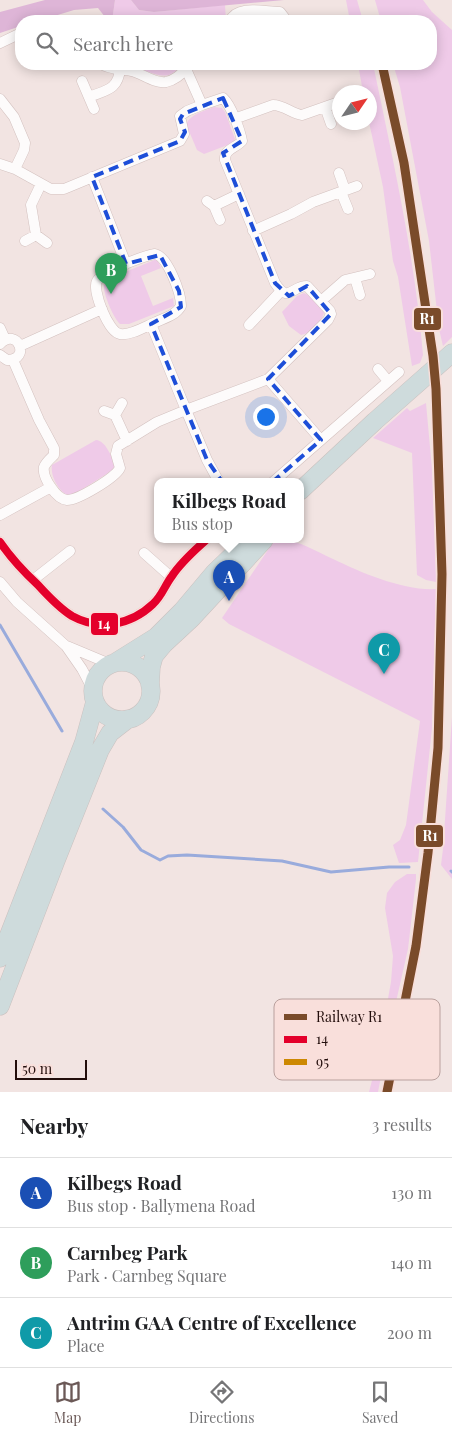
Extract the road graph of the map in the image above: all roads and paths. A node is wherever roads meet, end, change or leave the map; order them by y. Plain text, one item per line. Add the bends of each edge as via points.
1 (233, 15) edge
2 (282, 15) edge
3 (15, 36) edge
4 (0, 43) edge
5 (120, 70) edge
6 (126, 70) edge
7 (185, 70) edge
8 (190, 70) edge
9 (82, 81) dead end
10 (89, 98) junction
11 (0, 99) edge
12 (332, 104) edge
13 (202, 105) junction
14 (325, 107) junction
15 (94, 109) dead end
16 (234, 119) junction
17 (331, 124) dead end
18 (0, 164) edge
19 (14, 169) junction
20 (339, 173) dead end
21 (92, 177) junction
22 (41, 184) junction
23 (357, 186) dead end
24 (343, 191) junction
25 (239, 194) junction
26 (348, 209) dead end
27 (220, 220) dead end
28 (253, 231) junction
29 (36, 235) junction
30 (25, 241) dead end
31 (47, 244) dead end
32 (126, 264) junction
33 (370, 274) dead end
34 (355, 278) junction
35 (281, 291) junction
36 (360, 295) dead end
37 (321, 301) junction
38 (102, 309) junction
39 (151, 324) junction
40 (249, 325) dead end
41 (0, 328) edge
42 (3, 341) edge
43 (20, 346) junction
44 (452, 353) edge
45 (0, 355) edge
46 (13, 360) junction
47 (378, 369) dead end
48 (399, 372) dead end
49 (268, 379) junction
50 (388, 381) junction
51 (122, 404) dead end
52 (186, 410) junction
53 (104, 411) dead end
54 (115, 415) junction
55 (375, 421) junction
56 (127, 440) junction
57 (321, 440) junction
58 (217, 478) edge
59 (278, 478) edge
60 (51, 487) junction
61 (304, 487) edge
62 (304, 498) edge
63 (0, 516) edge
64 (0, 542) edge
65 (203, 543) edge
66 (246, 543) edge
67 (261, 543) edge
68 (70, 551) dead end
69 (144, 553) dead end
70 (171, 577) junction
71 (33, 580) junction
72 (0, 582) edge
73 (66, 646) junction
74 (113, 663) junction
75 (150, 685) junction
76 (94, 696) junction
77 (128, 719) junction
78 (0, 958) edge
79 (0, 1006) edge

1 - 2 street via 244,11 280,12
3 - 4 street
5 - 10 street via 115,86
6 - 7 street via 165,82 175,79
8 - 13 street
9 - 10 street
10 - 15 street
11 - 19 street via 14,117 25,143
12 - 14 street
13 - 16 street via 223,98
13 - 21 street via 180,116 184,134 180,141
14 - 16 street via 299,115 273,106
14 - 17 street
16 - 25 street via 242,141 227,152 225,158
18 - 19 street
19 - 22 street
20 - 24 street
21 - 22 street via 64,189 51,189
21 - 32 street
22 - 29 street via 31,205
23 - 24 street
24 - 26 street
24 - 28 street
25 - 27 street via 210,203
25 - 28 street
28 - 35 street
29 - 30 street
29 - 31 street
32 - 38 street via 97,280 96,291
32 - 39 street via 152,254 159,255 179,291 181,302 178,311
33 - 34 street
34 - 36 street
34 - 37 street via 345,280
35 - 37 street via 290,294 307,286
35 - 40 street
37 - 49 street via 330,311 330,317
38 - 39 street via 110,326 119,334
38 - 43 street
39 - 52 street
41 - 42 street
42 - 43 street via 15,340
43 - 46 street via 18,356
44 - 55 highway
45 - 46 street via 6,360
46 - 60 street via 54,448 54,454 44,469
47 - 50 street
48 - 50 street
49 - 52 street
49 - 57 street
50 - 57 street
51 - 54 street
52 - 56 street
52 - 58 street
53 - 54 street
54 - 56 street
55 - 61 highway
55 - 62 highway
56 - 60 street via 117,448 120,468 111,478 71,500 60,498
57 - 59 street
60 - 63 street
64 - 71 street
65 - 70 street
66 - 74 highway via 156,637
67 - 75 highway via 154,656
68 - 71 street
69 - 70 street
70 - 71 street via 159,598 146,611 130,620 107,625 73,616
72 - 73 street via 17,602
73 - 74 street
73 - 76 street via 82,669
74 - 75 highway via 134,664 147,676
74 - 76 highway via 96,678
75 - 77 highway via 147,705
76 - 77 highway via 100,710 108,716
76 - 78 highway via 84,742
77 - 79 highway via 110,733 100,750

